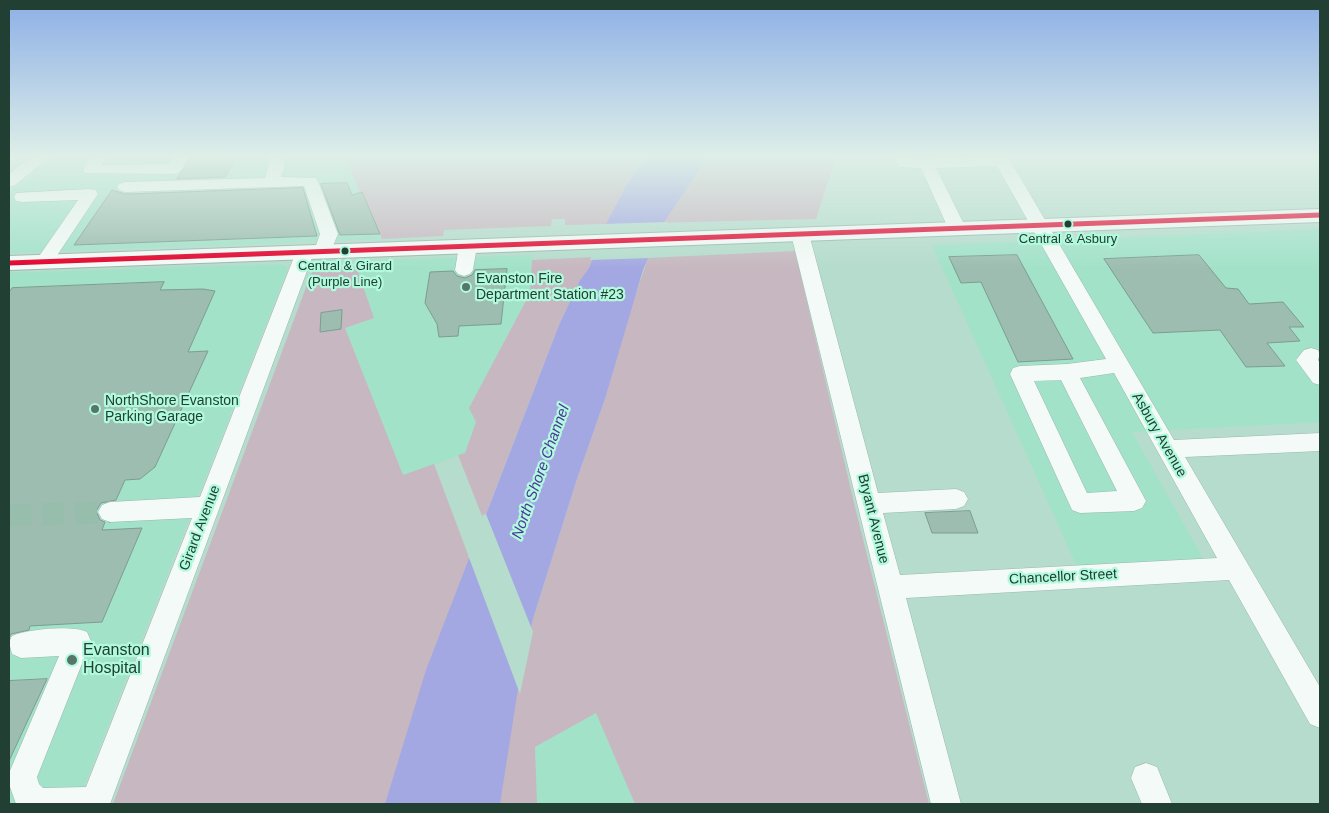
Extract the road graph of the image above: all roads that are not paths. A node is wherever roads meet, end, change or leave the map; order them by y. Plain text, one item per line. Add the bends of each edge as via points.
1 (314, 193) edge
2 (940, 193) edge
3 (1021, 193) edge
4 (22, 197) dead end
5 (1320, 215) edge
6 (1039, 225) junction
7 (956, 228) junction
8 (800, 234) junction
9 (468, 246) junction
10 (314, 252) junction
11 (44, 262) junction
12 (9, 263) edge
13 (464, 270) dead end
14 (1305, 363) dead end
15 (1119, 365) junction
16 (1067, 372) junction
17 (1320, 377) edge
18 (1316, 448) edge
19 (1167, 449) junction
20 (956, 499) dead end
21 (869, 504) junction
22 (208, 507) junction
23 (110, 512) tunnel mouth
24 (1236, 568) junction
25 (890, 587) junction
26 (21, 645) dead end
27 (1320, 714) edge
28 (1146, 778) dead end
29 (95, 803) edge
30 (946, 804) edge
31 (1157, 804) edge

1 - 10 street, Girard Avenue via 329,234
2 - 7 street
3 - 6 street, Asbury Avenue
4 - 11 street via 90,194
5 - 6 main road
6 - 7 main road
6 - 15 street, Asbury Avenue
7 - 8 main road
8 - 9 main road
8 - 21 street, Bryant Avenue
9 - 10 main road
9 - 13 street
10 - 11 main road
10 - 22 street, Girard Avenue
11 - 12 main road
14 - 17 street
15 - 16 street
15 - 19 street, Asbury Avenue
16 - 16 street via 1020,374 1080,503 1134,501
18 - 19 street
19 - 24 street, Asbury Avenue
20 - 21 street
21 - 25 street, Bryant Avenue
22 - 23 street
22 - 29 street, Girard Avenue
24 - 25 street, Chancellor Street
24 - 27 street, Asbury Avenue
25 - 30 street, Bryant Avenue
26 - 29 street via 78,641 22,776 26,793 37,804
28 - 31 street

